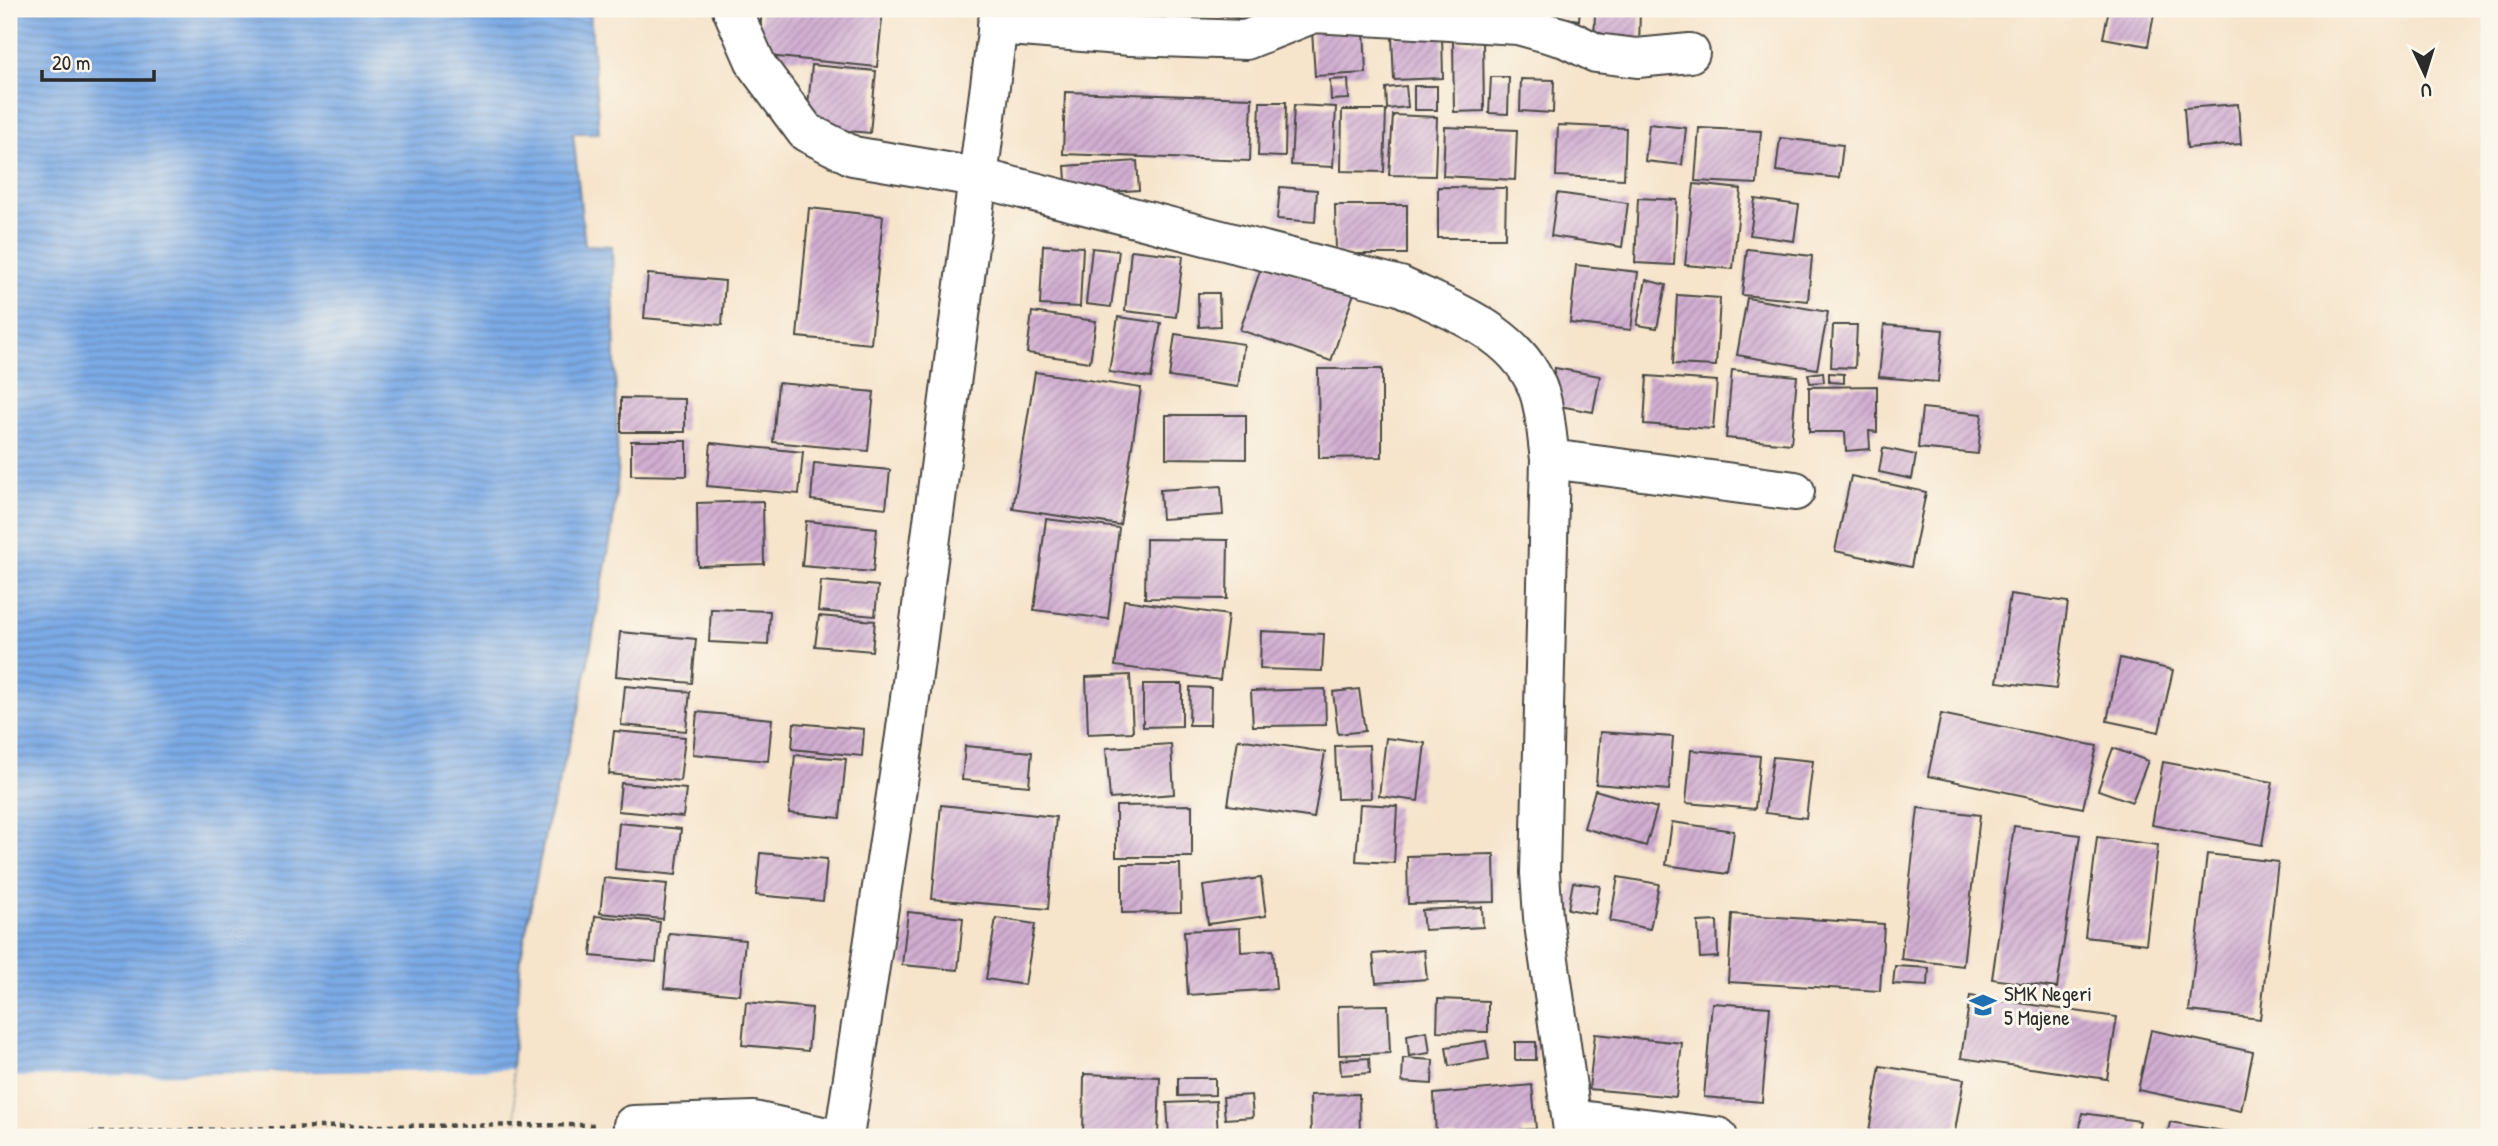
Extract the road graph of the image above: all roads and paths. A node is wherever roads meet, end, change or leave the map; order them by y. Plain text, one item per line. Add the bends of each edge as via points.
1 (732, 9) edge
2 (999, 17) edge
3 (1690, 53) dead end
4 (976, 177) junction
5 (1550, 459) junction
6 (1795, 491) dead end
7 (1573, 1128) edge
8 (632, 1131) edge
9 (9, 1136) edge
10 (827, 1137) edge
11 (844, 1137) edge
12 (1718, 1137) edge

1 - 4 main road via 757,66 806,132 853,156
2 - 3 main road via 1131,36 1246,40 1314,13 1518,24 1596,53
2 - 4 main road
4 - 5 main road via 1400,286 1464,317 1503,340 1524,361 1540,395
4 - 11 main road via 905,736
5 - 6 main road
5 - 7 main road via 1540,873
7 - 12 main road
8 - 9 path via 360,1126
8 - 10 main road via 754,1121

